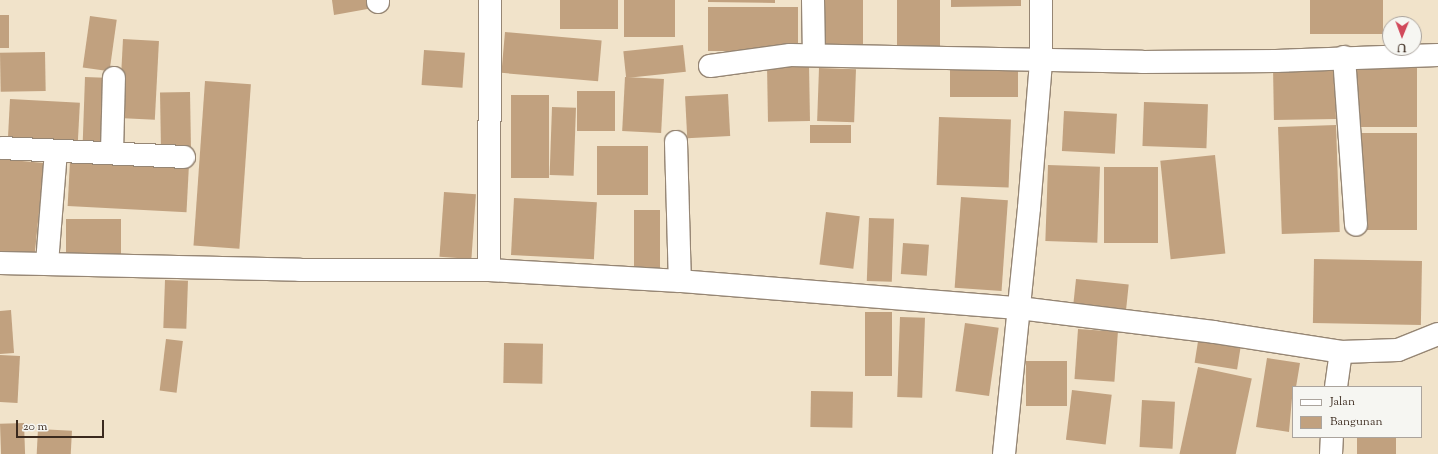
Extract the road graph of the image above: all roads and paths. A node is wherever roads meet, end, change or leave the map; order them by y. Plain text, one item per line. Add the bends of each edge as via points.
1 (490, 0) edge
2 (813, 0) edge
3 (1041, 0) edge
4 (814, 55) junction
5 (1438, 56) edge
6 (1344, 57) junction
7 (1041, 62) junction
8 (710, 66) dead end
9 (114, 78) dead end
10 (676, 142) dead end
11 (1, 148) dead end
12 (56, 151) junction
13 (112, 152) junction
14 (184, 157) dead end
15 (1356, 225) dead end
16 (0, 263) edge
17 (47, 263) junction
18 (489, 270) junction
19 (680, 281) junction
20 (1019, 308) junction
21 (1438, 334) edge
22 (1341, 352) junction
23 (1336, 386) edge
24 (1332, 438) edge
25 (1004, 454) edge
26 (1331, 454) edge

1 - 18 street
2 - 4 street
3 - 7 street
4 - 7 street
4 - 8 street via 755,58
5 - 6 street
6 - 7 street via 1276,61
6 - 15 street
7 - 20 street
9 - 13 street
10 - 19 street
11 - 12 street
12 - 13 street
12 - 17 street
13 - 14 street
16 - 17 street
17 - 18 street via 300,270
18 - 19 street
19 - 20 street
20 - 22 street via 1206,331
20 - 25 street
21 - 22 street via 1398,350
22 - 23 street
24 - 26 street

